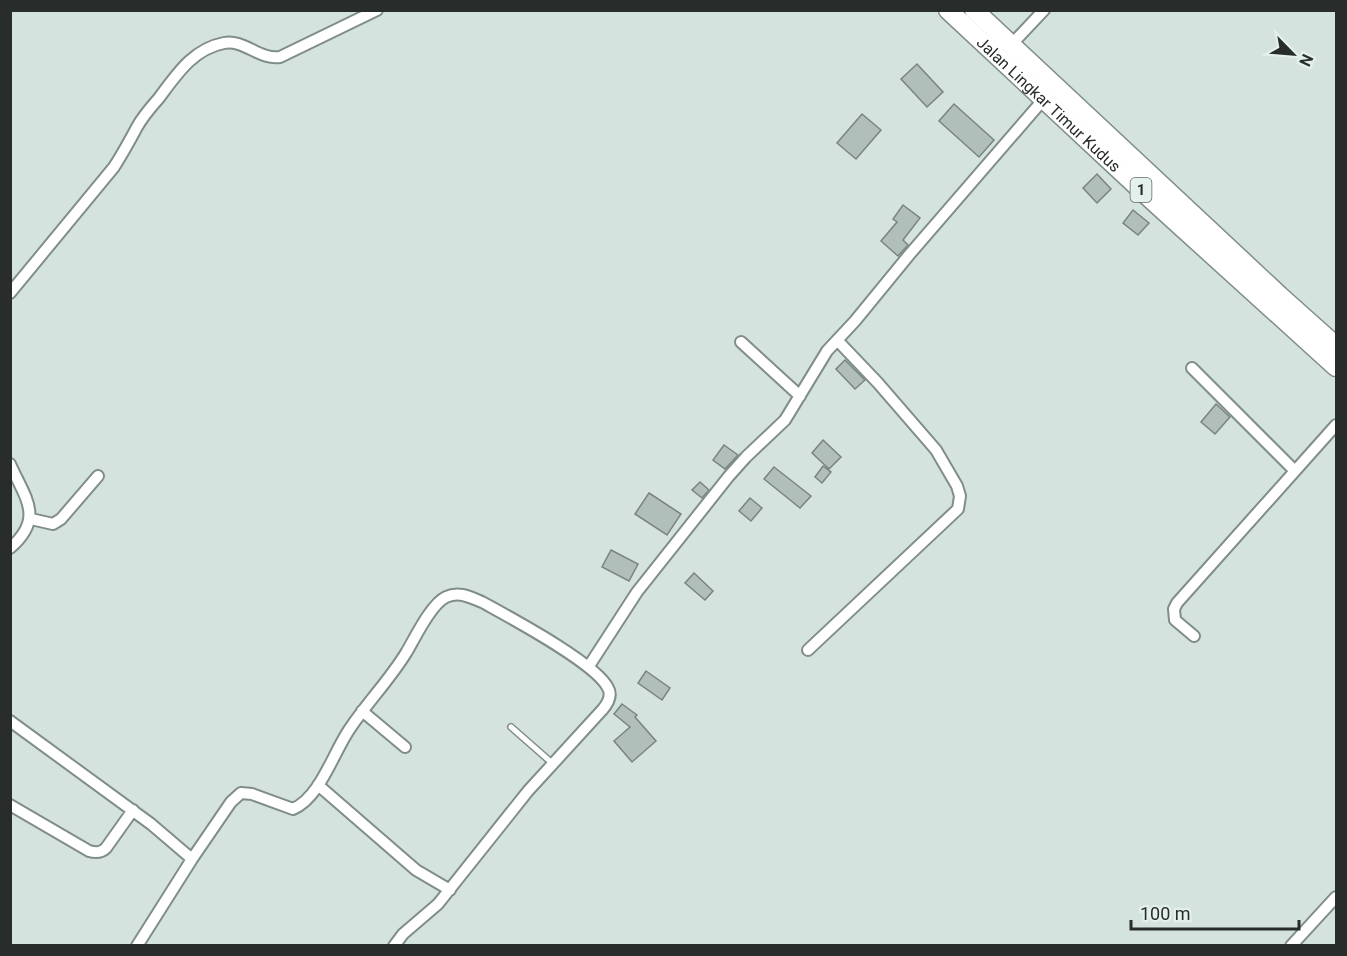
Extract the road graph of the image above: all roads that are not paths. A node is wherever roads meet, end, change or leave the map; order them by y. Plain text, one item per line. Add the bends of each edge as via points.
1 (377, 10) edge
2 (948, 10) edge
3 (1044, 10) edge
4 (976, 11) edge
5 (1011, 45) junction
6 (1043, 100) junction
7 (12, 290) edge
8 (837, 340) junction
9 (741, 342) dead end
10 (1336, 346) edge
11 (1192, 368) dead end
12 (1336, 368) edge
13 (800, 396) junction
14 (1336, 425) edge
15 (10, 464) edge
16 (1295, 471) junction
17 (98, 476) dead end
18 (31, 519) junction
19 (10, 548) edge
20 (1194, 636) dead end
21 (808, 650) dead end
22 (589, 666) junction
23 (362, 711) junction
24 (10, 721) edge
25 (511, 727) dead end
26 (405, 747) dead end
27 (552, 763) junction
28 (318, 785) junction
29 (10, 806) edge
30 (133, 810) junction
31 (192, 859) junction
32 (450, 890) junction
33 (1336, 897) edge
34 (137, 945) edge
35 (394, 945) edge
36 (1291, 945) edge

1 - 7 street via 280,57 270,59 226,42 196,54 144,114 114,167
2 - 6 highway, Jalan Lingkar Timur Kudus / 1
3 - 5 street
4 - 5 highway, Jalan Lingkar Timur Kudus / 1
5 - 10 highway, Jalan Lingkar Timur Kudus / 1
6 - 8 street
6 - 12 highway, Jalan Lingkar Timur Kudus / 1
8 - 13 street
8 - 21 street via 936,450 960,496 958,509
9 - 13 street
11 - 16 street
13 - 22 street via 785,420 729,476 637,592
14 - 16 street
15 - 18 street
16 - 20 street via 1174,609 1175,620
17 - 18 street via 61,519 53,524
18 - 19 street via 27,531
22 - 23 street via 482,602 463,594 447,597 437,604
22 - 27 street via 608,688 608,703
23 - 26 street
23 - 28 street
24 - 30 street
25 - 27 lane
27 - 32 street
28 - 31 street via 301,806 293,809 241,793
28 - 32 street via 416,870
29 - 30 street via 96,853 106,848
30 - 31 street
31 - 34 street
32 - 35 street
33 - 36 street

